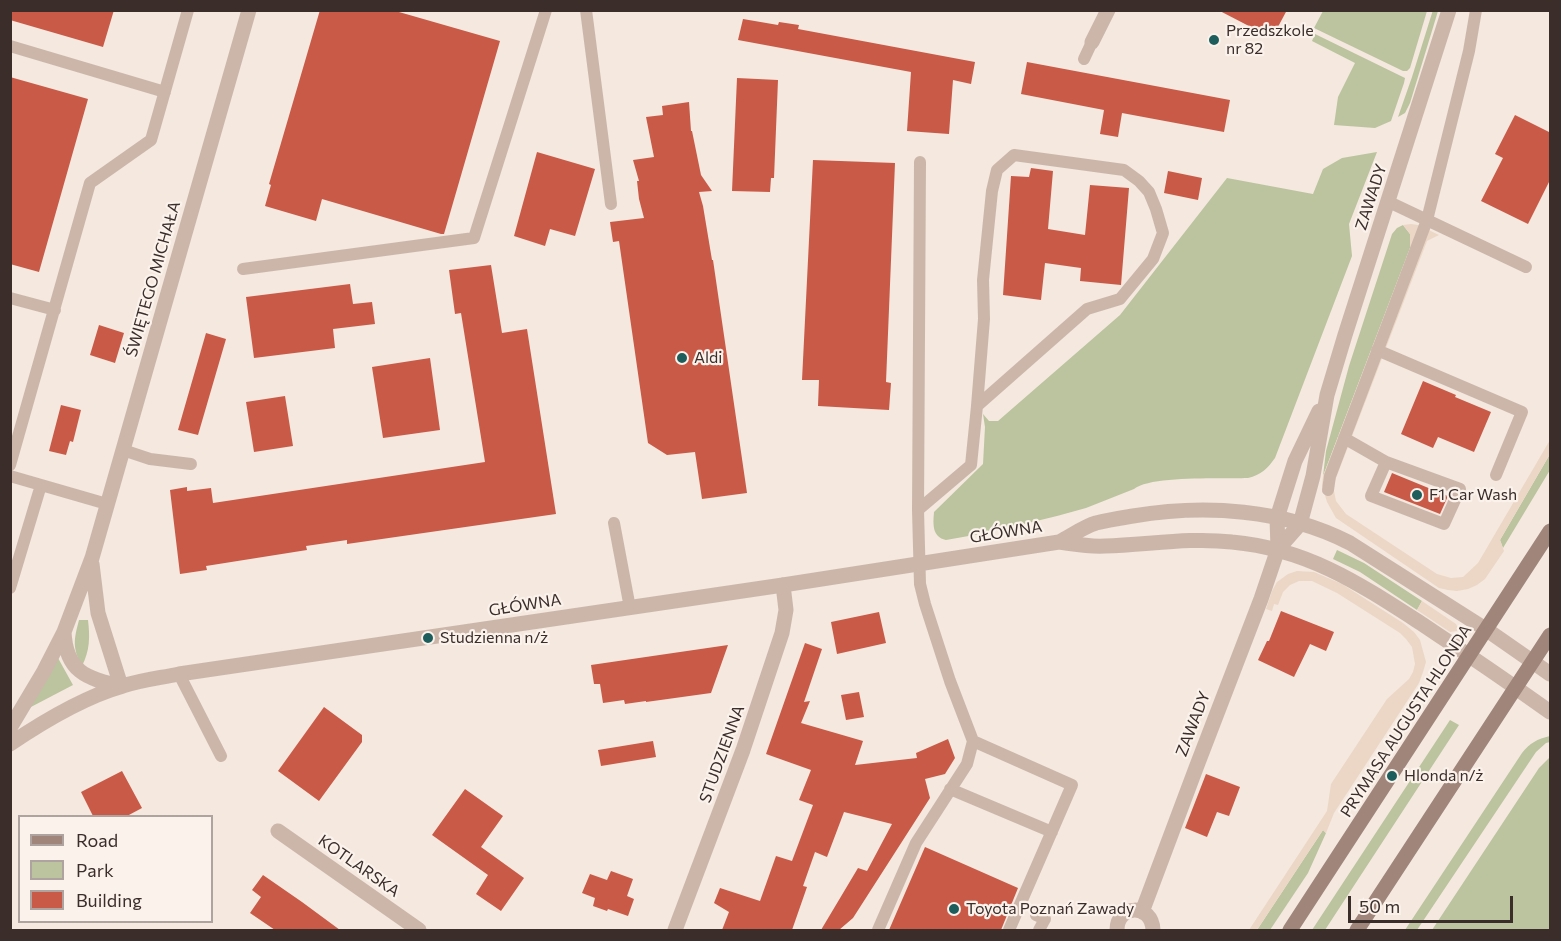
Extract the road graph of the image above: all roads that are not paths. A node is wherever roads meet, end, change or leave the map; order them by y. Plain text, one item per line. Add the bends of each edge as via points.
1 (188, 10) edge
2 (249, 10) edge
3 (546, 10) edge
4 (586, 10) edge
5 (1107, 10) edge
6 (1449, 10) edge
7 (1476, 10) edge
8 (1092, 42) joint
9 (10, 46) edge
10 (1084, 59) dead end
11 (165, 92) junction
12 (920, 162) dead end
13 (1389, 202) junction
14 (611, 204) dead end
15 (1427, 220) junction
16 (1526, 267) dead end
17 (243, 269) dead end
18 (10, 298) edge
19 (54, 310) junction
20 (1377, 350) junction
21 (1327, 395) junction
22 (977, 406) junction
23 (16, 427) edge
24 (1344, 438) junction
25 (123, 450) junction
26 (1386, 462) junction
27 (191, 464) dead end
28 (10, 465) edge
29 (1496, 475) dead end
30 (10, 476) edge
31 (1313, 476) junction
32 (1330, 476) junction
33 (41, 485) junction
34 (1328, 490) dead end
35 (107, 504) junction
36 (918, 510) junction
37 (1276, 518) junction
38 (614, 523) dead end
39 (1300, 524) junction
40 (1551, 531) edge
41 (1059, 542) junction
42 (1278, 549) junction
43 (92, 558) junction
44 (919, 564) junction
45 (783, 585) junction
46 (10, 588) edge
47 (630, 608) junction
48 (1487, 630) junction
49 (64, 632) junction
50 (1551, 634) edge
51 (1470, 656) junction
52 (1533, 662) junction
53 (179, 674) junction
54 (1551, 674) edge
55 (121, 686) junction
56 (1516, 688) junction
57 (1551, 712) edge
58 (10, 728) edge
59 (973, 741) junction
60 (10, 744) edge
61 (220, 756) dead end
62 (950, 789) junction
63 (278, 831) dead end
64 (1052, 832) junction
65 (1142, 912) junction
66 (1036, 915) dead end
67 (419, 930) edge
68 (675, 930) edge
69 (878, 930) edge
70 (1010, 930) edge
71 (1040, 930) edge
72 (1117, 930) edge
73 (1153, 930) edge
74 (1290, 930) edge
75 (1357, 930) edge

1 - 11 lane
2 - 25 street, ŚWIĘTEGO MICHAŁA
3 - 17 lane via 474,238
4 - 14 lane
5 - 8 street
6 - 13 street, ZAWADY
7 - 15 lane
8 - 10 lane
9 - 11 lane
11 - 19 lane via 151,140 90,183
12 - 36 lane
13 - 15 lane
13 - 21 street, ZAWADY
15 - 16 lane
15 - 20 lane
18 - 19 lane
19 - 23 lane
20 - 24 lane
20 - 29 lane via 1522,412
21 - 31 street, ZAWADY
21 - 37 street, ZAWADY via 1295,461
22 - 22 lane via 1087,309 1120,299 1153,259 1163,233 1156,209 1149,192 1124,170 1014,156 997,170 983,280
22 - 36 lane via 971,465
23 - 28 lane
24 - 26 lane
24 - 32 lane
25 - 27 lane via 150,459
25 - 35 street, ŚWIĘTEGO MICHAŁA
26 - 26 lane via 1371,496 1444,524 1460,489
30 - 33 lane
31 - 32 lane
31 - 39 street, ZAWADY
32 - 34 lane
33 - 35 lane
33 - 46 lane
35 - 43 street, ŚWIĘTEGO MICHAŁA
36 - 44 lane
37 - 39 street, GŁÓWNA
37 - 41 street, GŁÓWNA via 1234,511 1175,511 1096,523
37 - 42 street, ZAWADY
38 - 47 lane
39 - 42 street, ZAWADY
39 - 48 street, GŁÓWNA via 1357,547
40 - 48 main road, PRYMASA AUGUSTA HLONDA
41 - 42 street, GŁÓWNA via 1104,546 1217,541
41 - 44 street, GŁÓWNA
42 - 51 street, GŁÓWNA via 1349,578
42 - 65 street, ZAWADY
43 - 49 street, ŚWIĘTEGO MICHAŁA
43 - 55 street, ŚWIĘTEGO MICHAŁA via 98,613
44 - 45 street, GŁÓWNA
44 - 59 lane via 925,604
45 - 47 street, GŁÓWNA
45 - 68 street, STUDZIENNA via 786,610 782,633
47 - 53 street, GŁÓWNA
48 - 51 main road, PRYMASA AUGUSTA HLONDA
48 - 52 street, GŁÓWNA
49 - 55 street via 67,655 84,674
49 - 58 street, ŚWIĘTEGO MICHAŁA
50 - 52 main road
51 - 56 street, GŁÓWNA
51 - 74 main road, PRYMASA AUGUSTA HLONDA
52 - 54 street, GŁÓWNA
52 - 56 main road
53 - 55 street, GŁÓWNA
53 - 61 lane
55 - 60 street, GŁÓWNA via 61,712
56 - 57 street, GŁÓWNA
56 - 75 main road
59 - 62 lane via 967,764
59 - 64 lane via 1072,785
62 - 64 lane
62 - 69 lane via 916,843
63 - 67 street, KOTLARSKA
64 - 70 lane
65 - 72 street via 1124,914
65 - 73 street
66 - 71 lane via 1045,919

